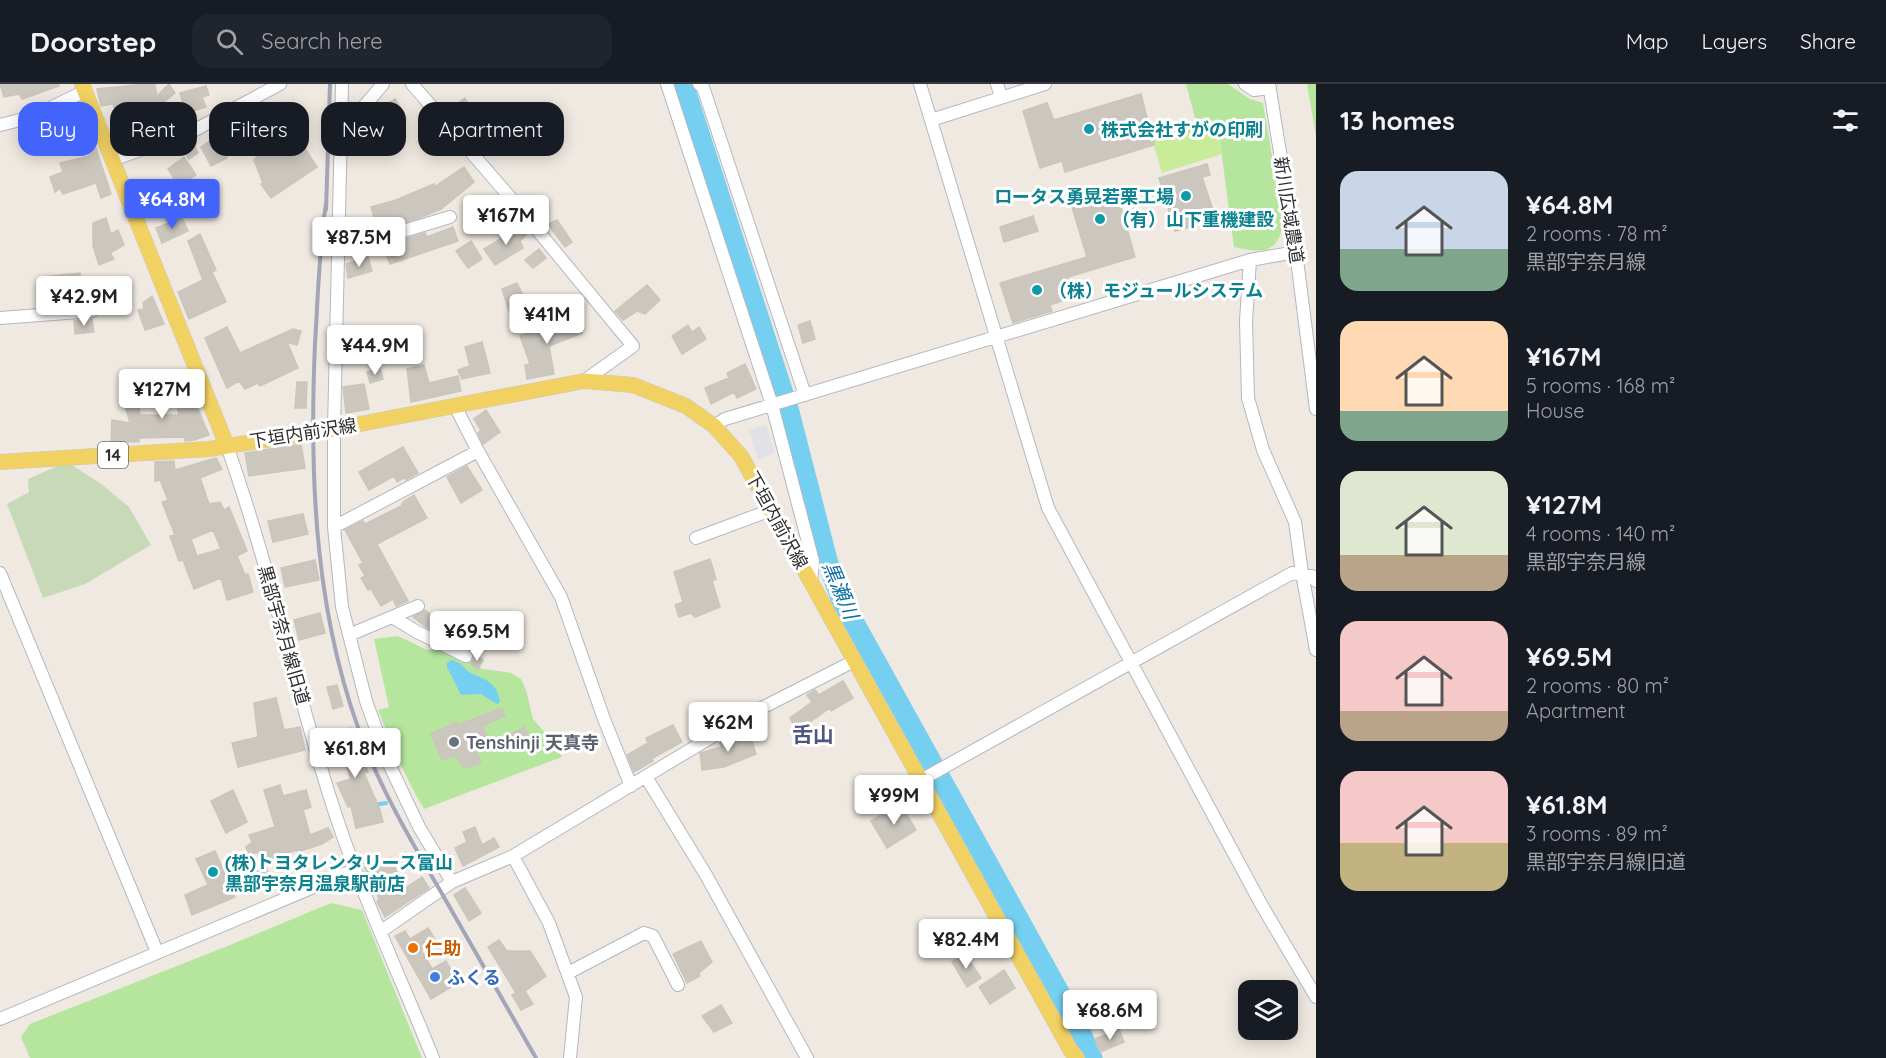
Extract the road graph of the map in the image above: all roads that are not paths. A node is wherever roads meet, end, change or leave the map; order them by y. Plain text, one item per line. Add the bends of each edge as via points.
1 (280, 84) edge
2 (342, 84) edge
3 (383, 84) edge
4 (412, 84) edge
5 (667, 84) edge
6 (699, 84) edge
7 (920, 84) edge
8 (997, 84) edge
9 (1045, 84) edge
10 (1245, 84) edge
11 (1269, 86) edge
12 (84, 88) edge
13 (1001, 97) junction
14 (341, 102) edge
15 (368, 102) edge
16 (931, 120) junction
17 (0, 125) edge
18 (340, 156) edge
19 (112, 160) junction
20 (450, 217) dead end
21 (337, 251) junction
22 (1296, 252) junction
23 (1250, 260) junction
24 (92, 311) dead end
25 (0, 318) edge
26 (998, 336) junction
27 (584, 381) junction
28 (801, 396) junction
29 (772, 405) junction
30 (455, 406) junction
31 (1316, 409) edge
32 (714, 426) junction
33 (334, 429) junction
34 (227, 446) junction
35 (478, 451) junction
36 (0, 462) edge
37 (771, 510) junction
38 (334, 527) junction
39 (696, 538) dead end
40 (0, 573) edge
41 (1302, 573) junction
42 (811, 581) junction
43 (1316, 581) edge
44 (418, 606) dead end
45 (394, 618) junction
46 (469, 628) dead end
47 (349, 635) junction
48 (452, 649) junction
49 (1316, 650) edge
50 (466, 656) dead end
51 (854, 661) junction
52 (1130, 663) junction
53 (646, 777) junction
54 (925, 778) junction
55 (631, 786) junction
56 (513, 856) junction
57 (354, 870) junction
58 (452, 882) junction
59 (380, 932) junction
60 (157, 952) junction
61 (568, 973) junction
62 (678, 985) dead end
63 (1316, 998) edge
64 (0, 1019) edge
65 (433, 1058) edge
66 (570, 1058) edge
67 (807, 1058) edge
68 (1077, 1058) edge

1 - 19 street via 193,131
2 - 14 street
3 - 15 street
4 - 27 street via 633,346
5 - 29 street
6 - 28 street via 704,87
7 - 16 street
8 - 13 street
9 - 13 street
10 - 11 street via 1254,90
11 - 22 street, 新川広域農道
12 - 17 street via 32,117
12 - 19 main road
13 - 16 street
16 - 26 street
18 - 21 street
19 - 34 main road
20 - 21 street
21 - 33 street
22 - 23 street
22 - 31 street, 新川広域農道
23 - 26 street
23 - 41 street via 1245,321 1248,398 1263,450 1295,522
24 - 25 street
26 - 28 street
26 - 52 street via 1048,508
27 - 30 main road, 下垣内前沢線
27 - 32 main road, 下垣内前沢線 via 633,385 686,406
28 - 29 street
29 - 32 street
29 - 42 street via 813,561
30 - 33 main road, 下垣内前沢線
30 - 35 street
32 - 37 main road, 下垣内前沢線 via 741,456
33 - 34 main road, 下垣内前沢線
33 - 38 street
34 - 36 main road, 14
34 - 57 street, 黒部宇奈月線旧道
35 - 38 street
35 - 55 street via 561,597
37 - 39 street
37 - 42 main road, 下垣内前沢線
38 - 47 street via 342,607
40 - 60 street
41 - 43 street
41 - 49 street
41 - 52 street via 1292,573
42 - 51 main road, 下垣内前沢線
44 - 45 street
45 - 47 street
45 - 48 street
46 - 48 street
47 - 58 street via 366,701 388,762 419,827
48 - 50 street
51 - 53 street via 750,714
51 - 54 main road, 下垣内前沢線
52 - 54 street
52 - 63 street
53 - 55 street
53 - 67 street via 706,875
54 - 68 main road, 下垣内前沢線
55 - 56 street
56 - 58 street
56 - 61 street via 549,923
57 - 59 street, 黒部宇奈月線旧道
57 - 60 street
58 - 59 street
59 - 65 street, 黒部宇奈月線旧道
60 - 64 street
61 - 62 street via 644,933 653,936
61 - 66 street via 576,997

